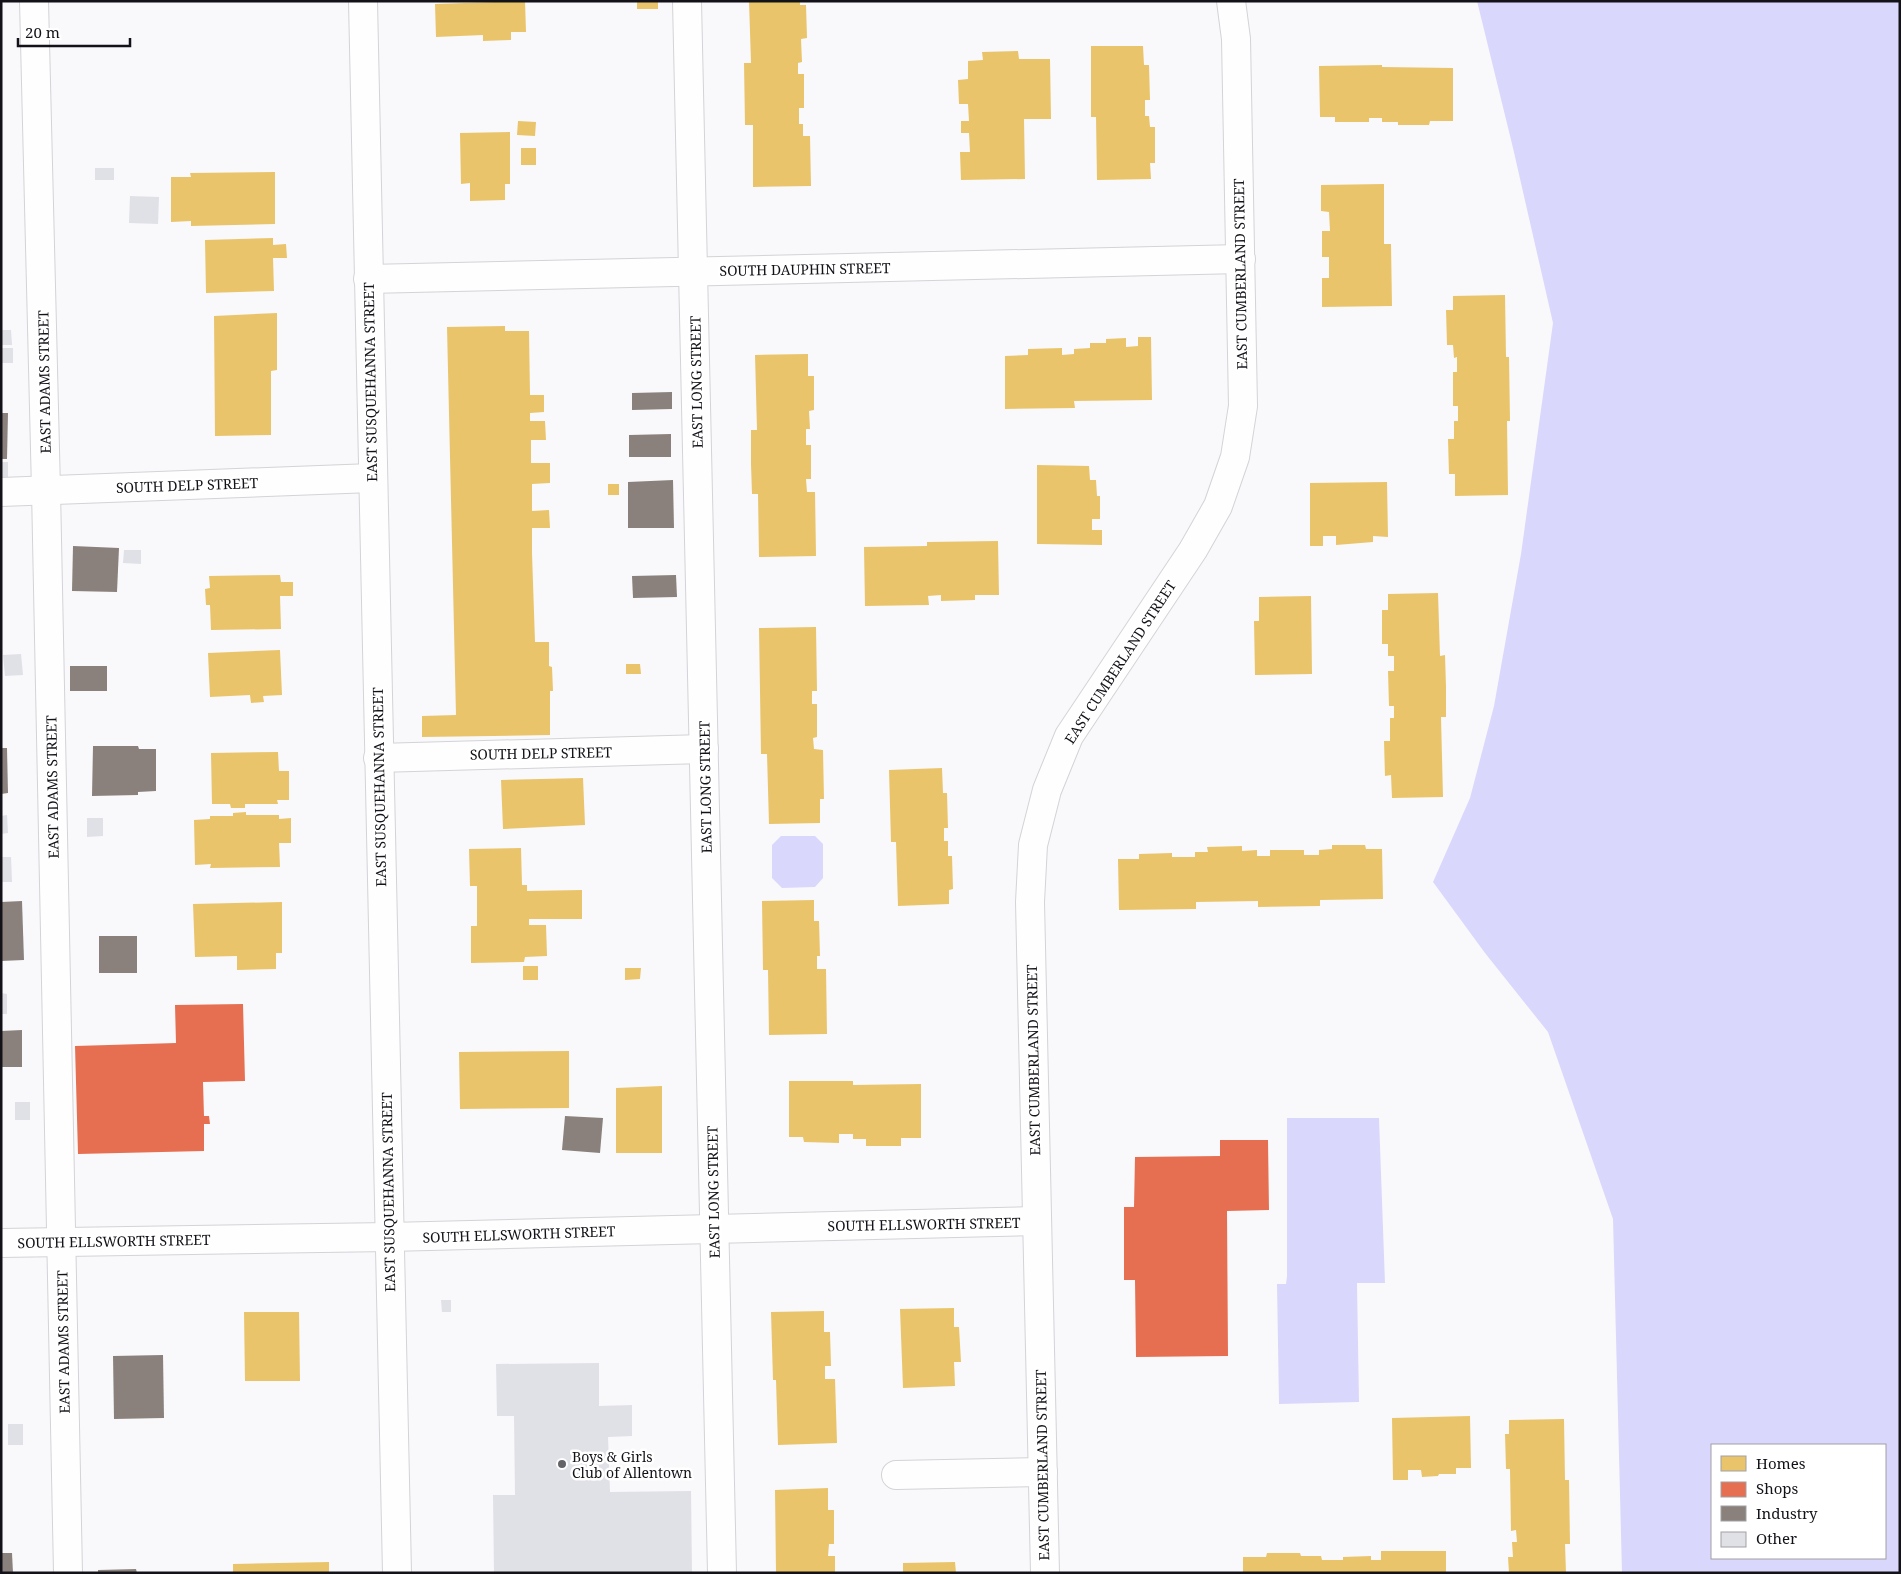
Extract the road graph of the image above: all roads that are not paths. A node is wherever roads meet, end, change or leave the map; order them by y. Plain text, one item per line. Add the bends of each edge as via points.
1 (34, 1) edge
2 (363, 1) edge
3 (687, 1) edge
4 (1231, 1) edge
5 (1241, 259) junction
6 (693, 272) junction
7 (368, 279) junction
8 (372, 478) junction
9 (46, 490) junction
10 (1, 492) edge
11 (704, 749) junction
12 (378, 758) junction
13 (1036, 1221) junction
14 (714, 1229) junction
15 (389, 1237) junction
16 (61, 1242) junction
17 (1, 1243) edge
18 (1043, 1472) junction
19 (896, 1475) dead end
20 (68, 1573) edge
21 (396, 1573) edge
22 (722, 1573) edge
23 (1045, 1573) edge

1 - 9 street, EAST ADAMS STREET
2 - 7 street, EAST SUSQUEHANNA STREET
3 - 6 street, EAST LONG STREET
4 - 5 street, EAST CUMBERLAND STREET via 1236,40
5 - 6 street, SOUTH DAUPHIN STREET
5 - 13 street, EAST CUMBERLAND STREET via 1242,406 1235,457 1218,506 1193,550 1069,736 1047,790 1034,845 1030,902
6 - 7 street, SOUTH DAUPHIN STREET
6 - 11 street, EAST LONG STREET
7 - 8 street, EAST SUSQUEHANNA STREET
8 - 9 street, SOUTH DELP STREET
8 - 12 street, EAST SUSQUEHANNA STREET
9 - 10 street, SOUTH DELP STREET
9 - 16 street, EAST ADAMS STREET
11 - 12 street, SOUTH DELP STREET
11 - 14 street, EAST LONG STREET
12 - 15 street, EAST SUSQUEHANNA STREET
13 - 14 street, SOUTH ELLSWORTH STREET
13 - 18 street, EAST CUMBERLAND STREET
14 - 15 street, SOUTH ELLSWORTH STREET
14 - 22 street, EAST LONG STREET
15 - 16 street, SOUTH ELLSWORTH STREET
15 - 21 street, EAST SUSQUEHANNA STREET
16 - 17 street, SOUTH ELLSWORTH STREET
16 - 20 street, EAST ADAMS STREET
18 - 19 street
18 - 23 street, EAST CUMBERLAND STREET

